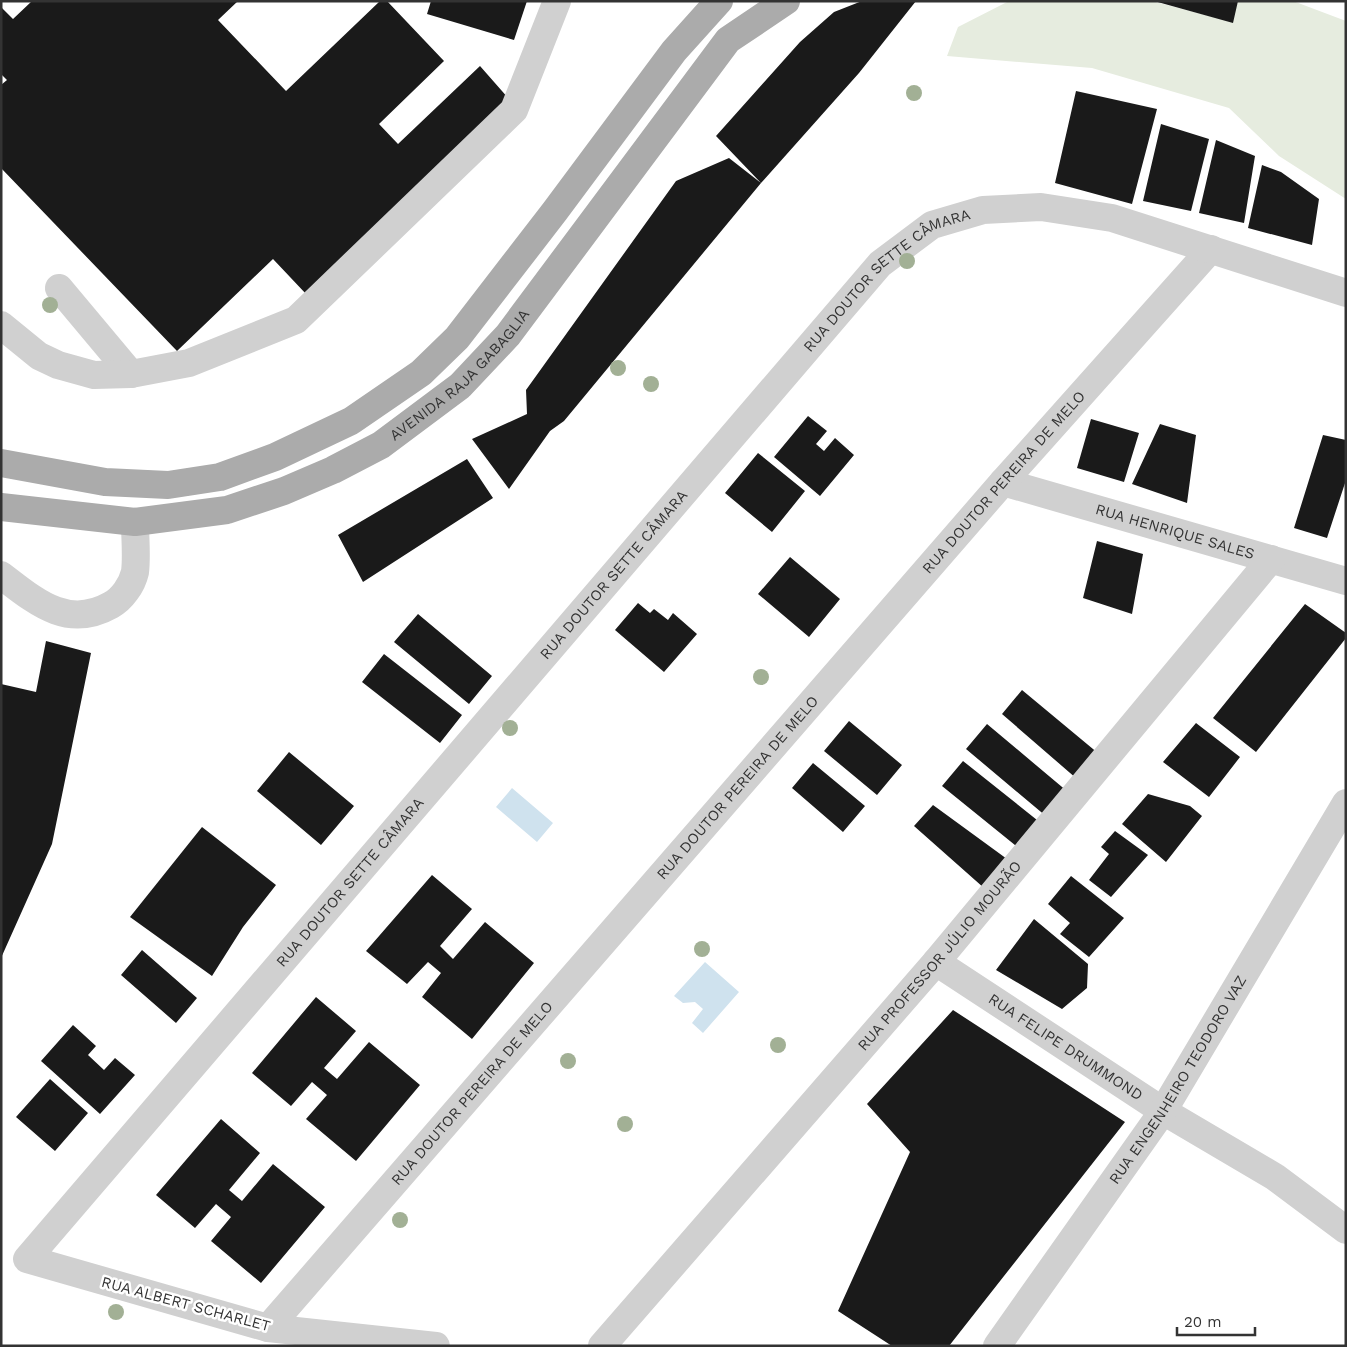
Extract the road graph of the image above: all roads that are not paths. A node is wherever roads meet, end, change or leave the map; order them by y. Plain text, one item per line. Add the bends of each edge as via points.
1 (557, 1) edge
2 (719, 1) edge
3 (786, 1) edge
4 (1211, 249) junction
5 (59, 288) dead end
6 (1346, 292) edge
7 (1, 325) edge
8 (131, 374) junction
9 (1, 463) edge
10 (1003, 482) junction
11 (1, 508) edge
12 (135, 522) junction
13 (1271, 559) junction
14 (1, 575) edge
15 (1346, 581) edge
16 (1346, 803) edge
17 (936, 962) junction
18 (1163, 1110) junction
19 (1346, 1230) edge
20 (27, 1259) joint
21 (268, 1328) junction
22 (436, 1346) edge
23 (602, 1346) edge
24 (997, 1346) edge

1 - 8 street via 514,110 296,320 189,363
2 - 9 main road, AVENIDA RAJA GABAGLIA via 674,50 556,211 457,338 421,373 351,421 274,457 229,473 168,485 105,482
3 - 12 main road, AVENIDA RAJA GABAGLIA via 728,40 508,335 460,386 381,445 284,491 227,510
4 - 6 street, RUA DOUTOR SETTE CÂMARA
4 - 10 street, RUA DOUTOR PEREIRA DE MELO
4 - 20 street, RUA DOUTOR SETTE CÂMARA via 1112,218 1031,208 983,210 932,225 880,264
5 - 8 street
7 - 8 street via 39,356 58,366 94,375
10 - 13 street, RUA HENRIQUE SALES
10 - 21 street, RUA DOUTOR PEREIRA DE MELO
11 - 12 main road, AVENIDA RAJA GABAGLIA
12 - 14 street via 135,573 121,600 97,613 64,614 39,605
13 - 15 street, RUA HENRIQUE SALES
13 - 17 street, RUA PROFESSOR JÚLIO MOURÃO
16 - 18 street, RUA ENGENHEIRO TEODORO VAZ
17 - 18 street, RUA FELIPE DRUMMOND
17 - 23 street, RUA PROFESSOR JÚLIO MOURÃO
18 - 19 street, RUA FELIPE DRUMMOND via 1275,1177
18 - 24 street, RUA ENGENHEIRO TEODORO VAZ
20 - 21 street, RUA ALBERT SCHARLET
21 - 22 street, RUA ALBERT SCHARLET

